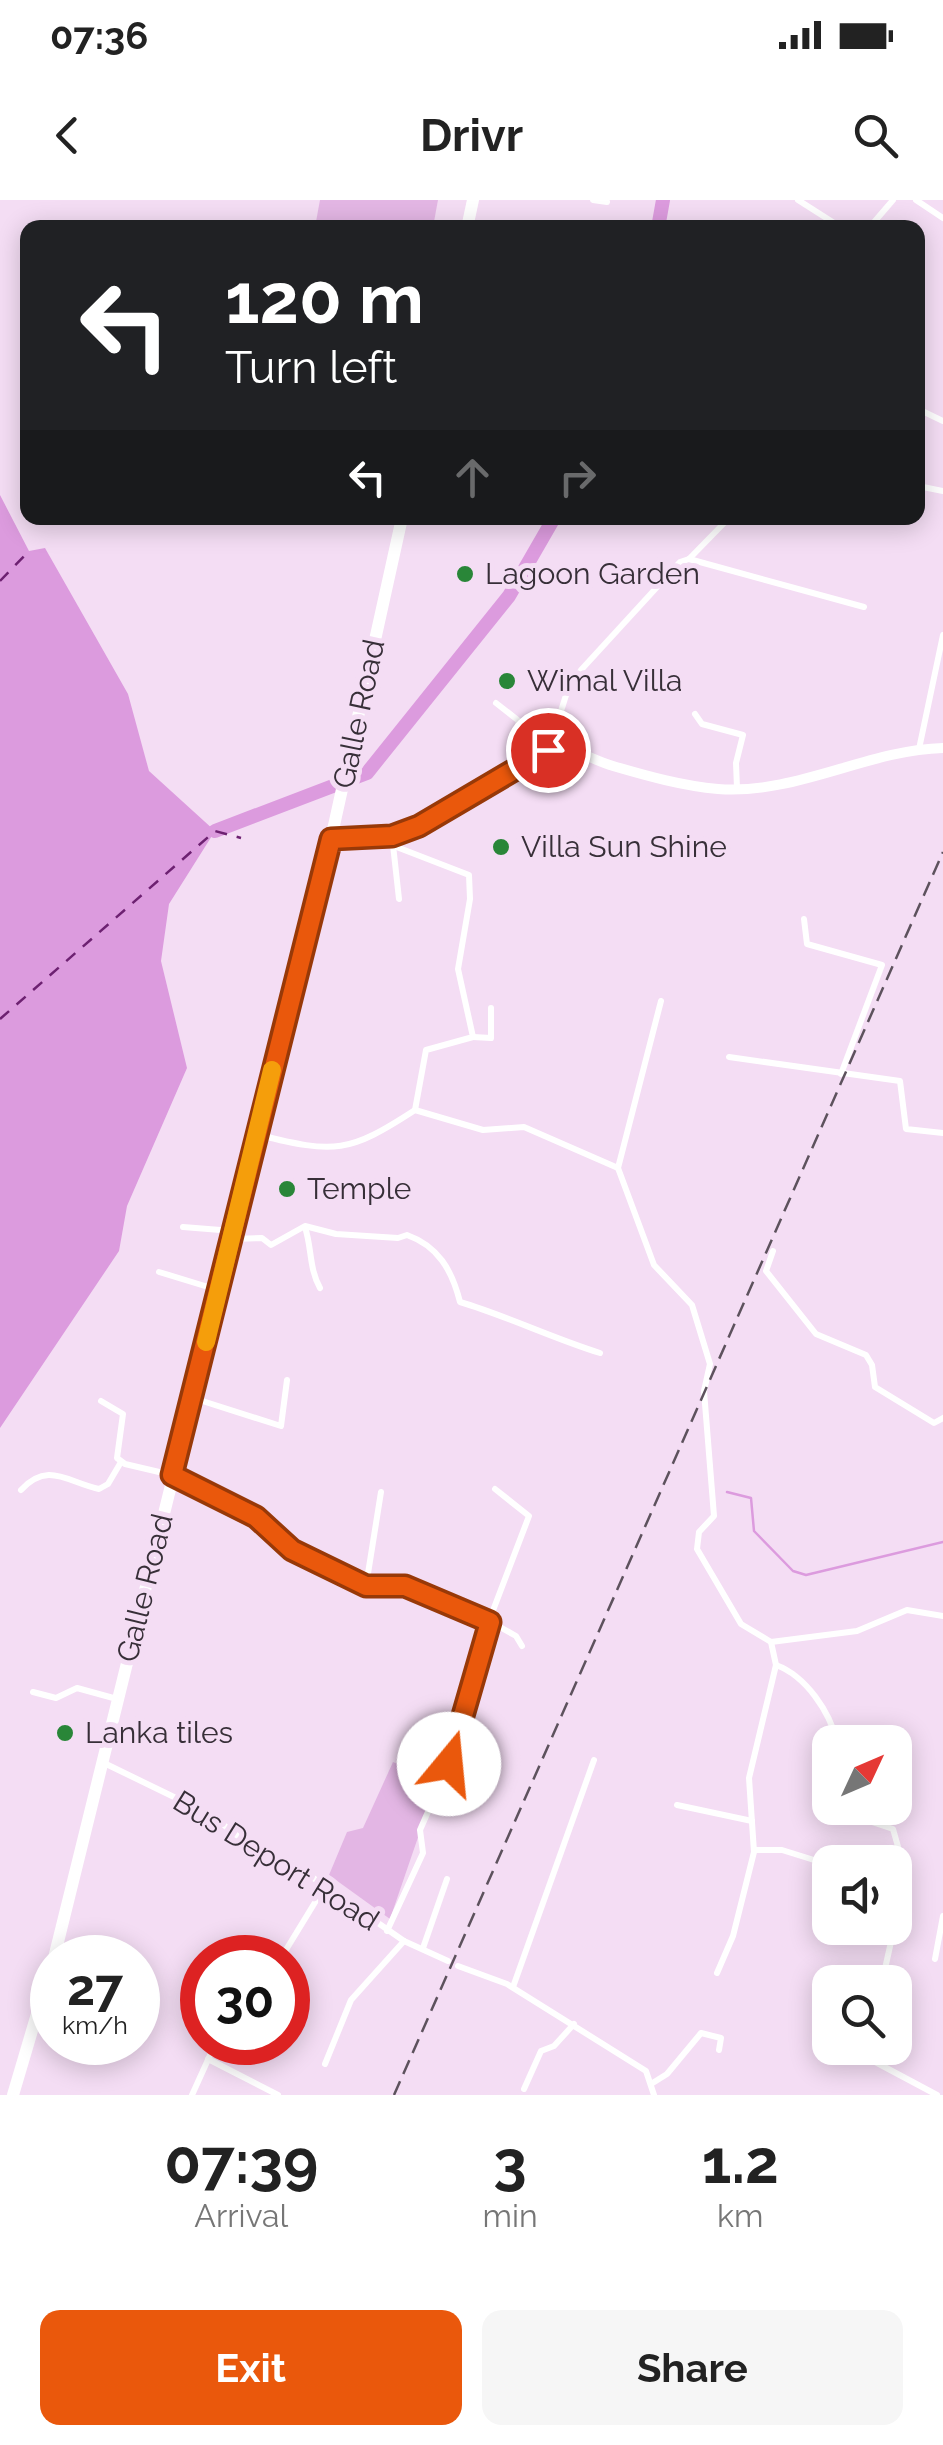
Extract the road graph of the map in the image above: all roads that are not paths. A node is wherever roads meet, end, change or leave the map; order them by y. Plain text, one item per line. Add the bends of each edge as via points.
1 (593, 200) edge
2 (798, 200) edge
3 (893, 200) edge
4 (916, 200) edge
5 (607, 202) edge
6 (943, 218) edge
7 (829, 220) edge
8 (876, 220) edge
9 (400, 525) edge
10 (722, 525) edge
11 (689, 559) junction
12 (864, 608) dead end
13 (943, 634) edge
14 (496, 703) dead end
15 (694, 714) dead end
16 (943, 748) edge
17 (920, 749) junction
18 (548, 750) junction
19 (532, 759) junction
20 (737, 788) junction
21 (332, 834) junction
22 (393, 841) junction
23 (400, 900) dead end
24 (804, 919) dead end
25 (661, 1001) dead end
26 (491, 1008) dead end
27 (473, 1037) junction
28 (730, 1057) dead end
29 (840, 1075) junction
30 (416, 1110) junction
31 (943, 1133) edge
32 (258, 1134) junction
33 (618, 1168) junction
34 (305, 1226) junction
35 (183, 1227) dead end
36 (233, 1235) junction
37 (773, 1251) dead end
38 (159, 1272) dead end
39 (320, 1288) dead end
40 (219, 1290) junction
41 (600, 1353) dead end
42 (287, 1380) dead end
43 (192, 1398) junction
44 (102, 1401) dead end
45 (943, 1418) edge
46 (121, 1462) junction
47 (172, 1475) junction
48 (495, 1489) dead end
49 (21, 1490) dead end
50 (381, 1492) dead end
51 (366, 1586) junction
52 (943, 1616) edge
53 (490, 1622) junction
54 (772, 1642) junction
55 (522, 1646) dead end
56 (776, 1664) junction
57 (33, 1692) dead end
58 (118, 1700) junction
59 (830, 1725) edge
60 (594, 1760) dead end
61 (103, 1763) junction
62 (677, 1805) dead end
63 (752, 1821) junction
64 (881, 1825) edge
65 (898, 1845) edge
66 (754, 1850) junction
67 (812, 1860) edge
68 (446, 1880) dead end
69 (325, 1886) junction
70 (943, 1916) edge
71 (387, 1931) junction
72 (59, 1935) edge
73 (295, 1935) edge
74 (404, 1941) junction
75 (423, 1948) junction
76 (934, 1958) dead end
77 (448, 1962) dead end
78 (458, 1966) dead end
79 (716, 1972) dead end
80 (513, 1987) junction
81 (574, 2024) junction
82 (30, 2038) edge
83 (718, 2050) dead end
84 (324, 2064) dead end
85 (205, 2065) edge
86 (220, 2065) edge
87 (877, 2065) edge
88 (651, 2084) junction
89 (524, 2089) dead end
90 (13, 2095) edge
91 (192, 2095) edge
92 (278, 2095) edge
93 (654, 2095) edge
94 (937, 2095) edge

1 - 5 street
2 - 7 street
3 - 8 street
4 - 6 street
9 - 21 highway, Galle Road
10 - 11 street
11 - 12 street
11 - 18 street via 581,670
13 - 17 street
14 - 19 street via 519,721 516,734
15 - 20 street via 702,724 743,736
16 - 17 main road
17 - 20 main road via 819,778
18 - 19 main road
18 - 20 main road via 562,746 692,786
19 - 22 main road
21 - 22 main road
21 - 32 highway, Galle Road
22 - 23 street
22 - 27 street via 469,875 458,970
24 - 29 street via 807,944 882,965
25 - 33 street
26 - 27 street via 491,1038
27 - 30 street via 426,1050
28 - 29 street
29 - 31 street via 900,1080 906,1129
30 - 32 street via 383,1134 334,1150
30 - 33 street via 482,1130 524,1127
32 - 36 highway, Galle Road
33 - 54 street via 654,1265 692,1306 710,1364 704,1391 714,1516 698,1532 697,1549 741,1624
34 - 36 street via 271,1244
34 - 39 street
34 - 41 street via 425,1242 448,1268 460,1302
35 - 36 street
36 - 40 highway, Galle Road
37 - 45 street via 766,1271 816,1334 866,1355 875,1387 906,1408 934,1423
38 - 40 street
40 - 43 highway, Galle Road
42 - 43 street via 281,1426
43 - 47 highway, Galle Road
44 - 46 street via 123,1414
46 - 47 street
46 - 49 street via 99,1489 54,1472
47 - 51 street via 256,1517 292,1550
47 - 58 highway, Galle Road
48 - 53 street via 529,1516
50 - 51 street
51 - 53 street via 405,1586
52 - 54 street via 907,1610 857,1631
53 - 55 street
53 - 71 street via 449,1764 420,1830 423,1852
54 - 56 street
56 - 59 street via 824,1707
56 - 63 street via 749,1778
57 - 58 street via 56,1698 77,1688
58 - 61 highway, Galle Road
60 - 80 street
61 - 69 street, Bus Deport Road via 211,1814 249,1845
61 - 72 highway, Galle Road
62 - 63 street
63 - 66 street
64 - 65 street via 893,1829
66 - 67 street
66 - 79 street via 733,1936
68 - 75 street
69 - 71 street, Bus Deport Road
69 - 73 street
70 - 76 street
71 - 74 street, Bus Deport Road
74 - 75 street, Bus Deport Road
74 - 84 street via 352,2000
75 - 77 street, Bus Deport Road
78 - 80 street
80 - 81 street
81 - 88 street via 646,2071
81 - 89 street via 541,2052
82 - 90 highway, Galle Road
83 - 88 street via 721,2038 701,2032
85 - 91 street
86 - 92 street
87 - 94 street
88 - 93 street

